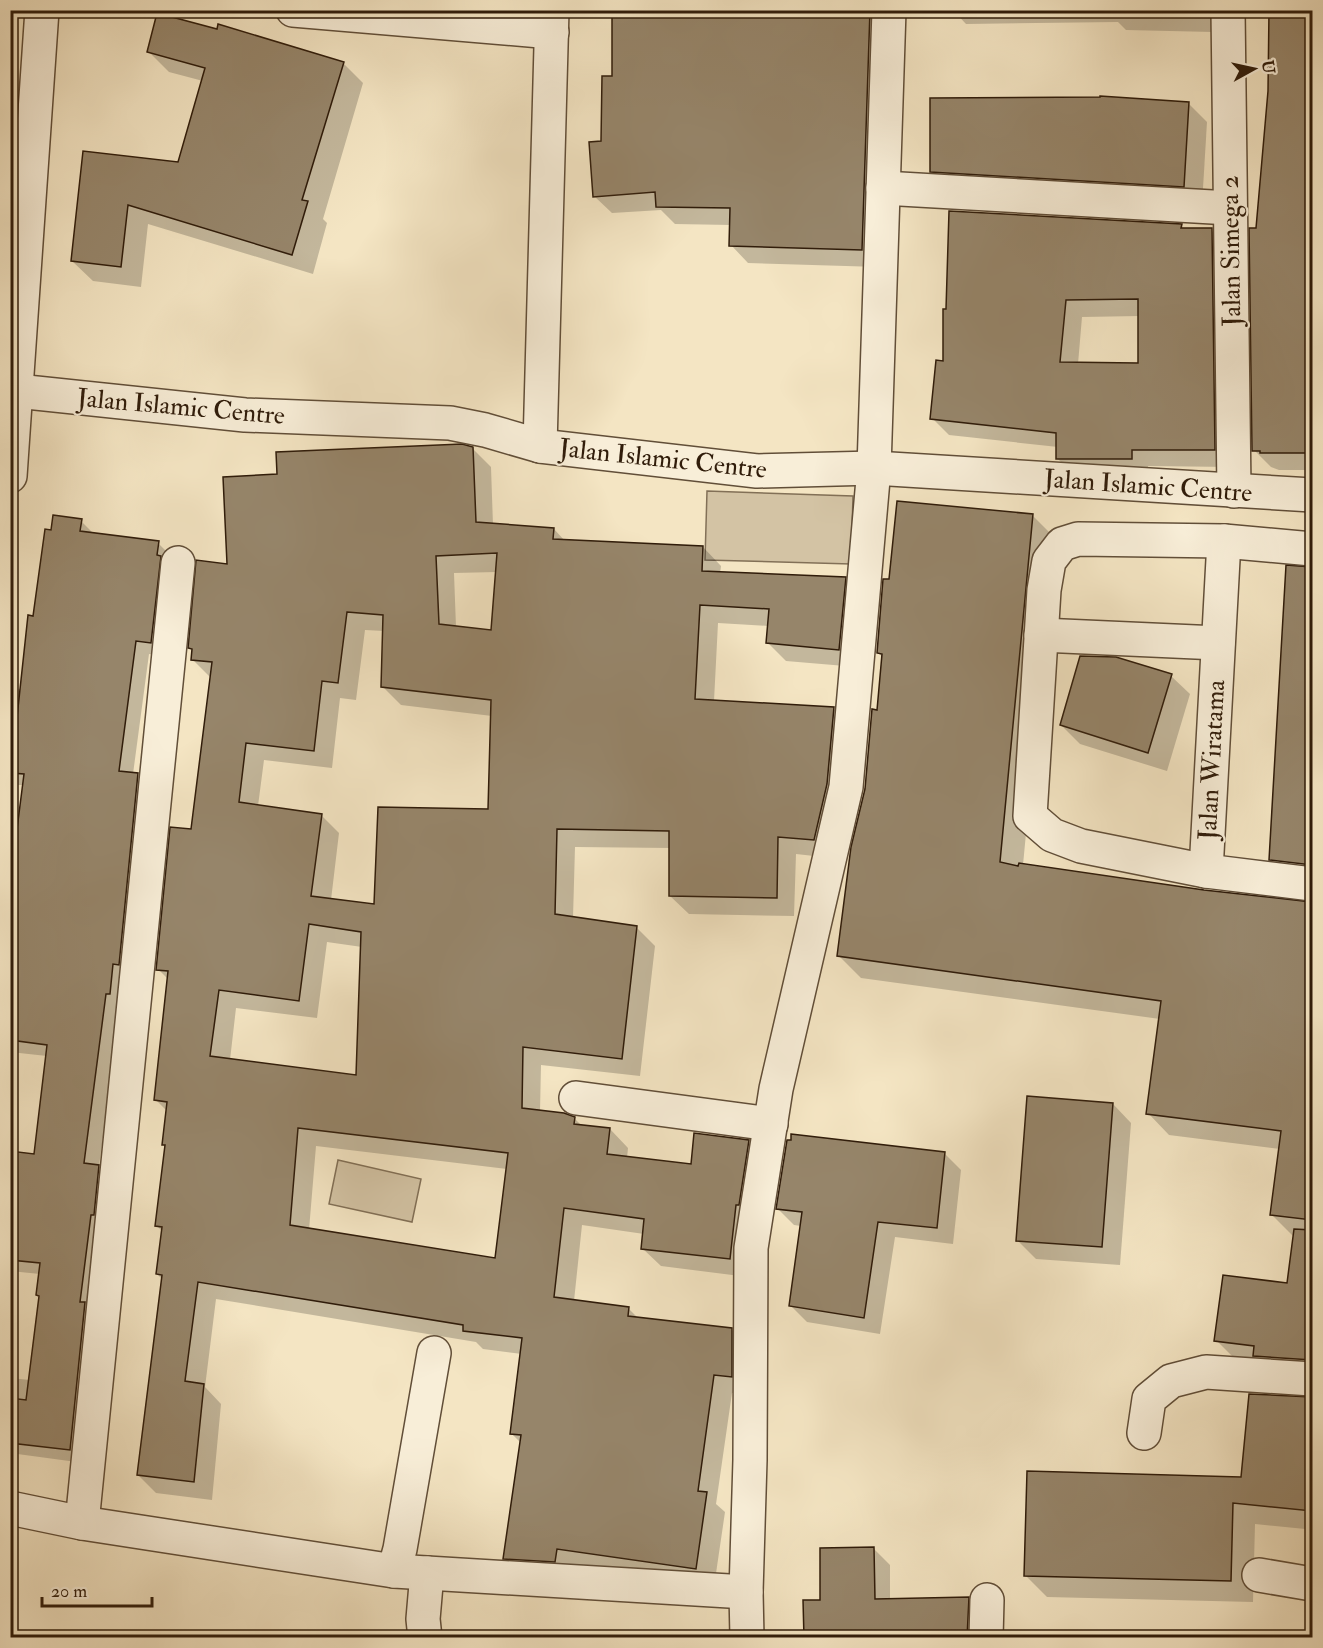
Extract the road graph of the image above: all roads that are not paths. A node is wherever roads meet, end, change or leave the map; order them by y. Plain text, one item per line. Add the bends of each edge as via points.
1 (42, 10) edge
2 (293, 10) edge
3 (889, 10) edge
4 (1228, 10) edge
5 (552, 21) edge
6 (883, 188) junction
7 (1230, 208) junction
8 (17, 391) junction
9 (540, 446) junction
10 (874, 468) junction
11 (10, 476) edge
12 (1234, 492) junction
13 (1312, 495) edge
14 (1224, 541) junction
15 (1312, 549) edge
16 (178, 563) dead end
17 (1041, 635) junction
18 (1218, 643) junction
19 (1206, 871) junction
20 (1312, 884) edge
21 (576, 1098) dead end
22 (771, 1124) junction
23 (434, 1353) dead end
24 (1312, 1379) edge
25 (1144, 1433) dead end
26 (10, 1508) edge
27 (82, 1523) junction
28 (394, 1571) junction
29 (427, 1573) junction
30 (1259, 1575) dead end
31 (746, 1593) junction
32 (1309, 1598) edge
33 (987, 1600) dead end
34 (425, 1638) edge
35 (747, 1638) edge
36 (986, 1638) edge

1 - 8 street
2 - 5 street
3 - 6 street
4 - 7 street, Jalan Simega 2
5 - 9 street
6 - 7 street
6 - 10 street
7 - 12 street, Jalan Simega 2
8 - 9 street, Jalan Islamic Centre via 245,415 450,423
8 - 11 street
9 - 10 street, Jalan Islamic Centre via 757,471
10 - 12 street, Jalan Islamic Centre
10 - 22 street via 846,787
12 - 13 street, Jalan Islamic Centre
14 - 15 street
14 - 17 street via 1078,539 1062,544 1049,561
14 - 18 street, Jalan Wiratama
16 - 27 street
17 - 18 street
17 - 19 street via 1030,816 1052,835 1081,846
18 - 19 street, Jalan Wiratama
19 - 20 street, Jalan Wiratama
21 - 22 street
22 - 31 street via 752,1248
23 - 28 street
24 - 25 street via 1206,1372 1172,1381 1149,1399
26 - 27 street
27 - 28 street
28 - 29 street
29 - 31 street
29 - 34 street
30 - 32 street
31 - 35 street
33 - 36 street

